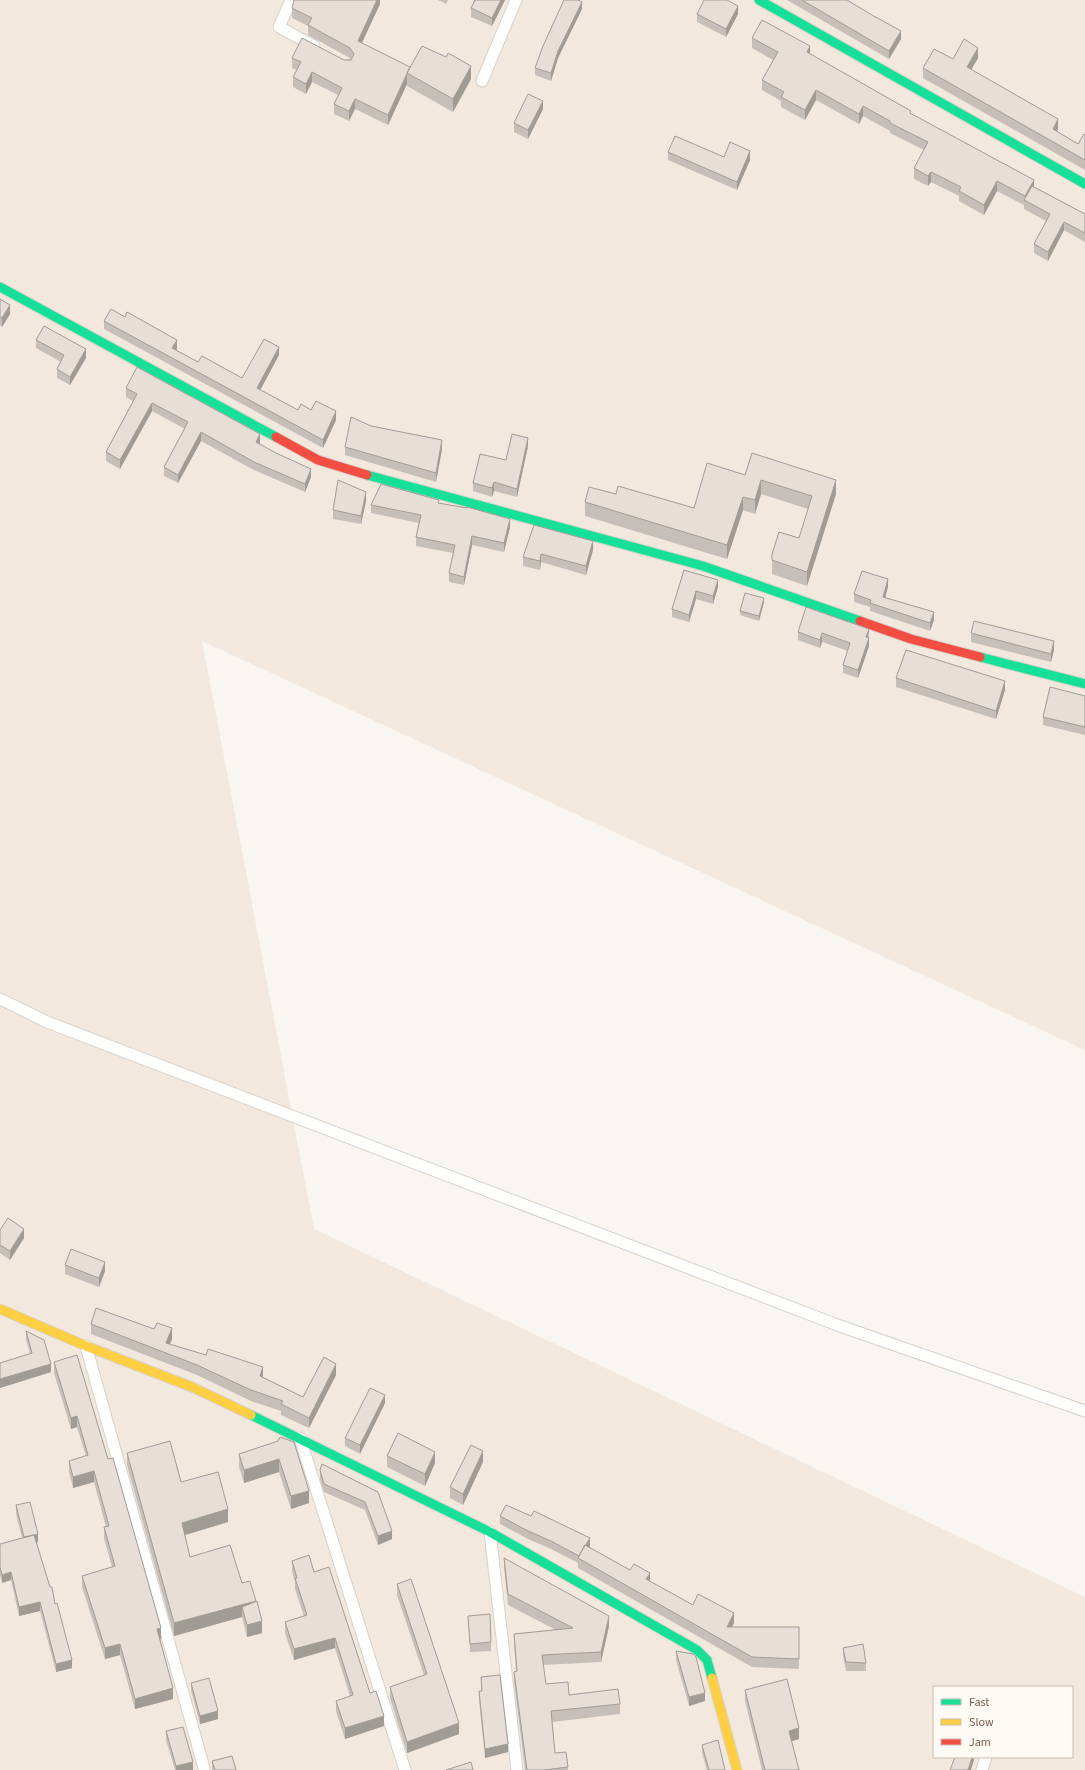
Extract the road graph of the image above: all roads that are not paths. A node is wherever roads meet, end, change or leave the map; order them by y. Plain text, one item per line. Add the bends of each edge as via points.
1 (291, 0) edge
2 (516, 0) edge
3 (759, 0) edge
4 (327, 53) edge
5 (482, 81) dead end
6 (1085, 184) edge
7 (0, 287) edge
8 (1085, 684) edge
9 (0, 999) edge
10 (0, 1309) edge
11 (86, 1346) junction
12 (1085, 1411) edge
13 (300, 1438) junction
14 (490, 1532) junction
15 (986, 1758) edge
16 (204, 1768) dead end
17 (405, 1770) edge
18 (517, 1770) edge
19 (737, 1770) edge
20 (982, 1770) edge

1 - 4 lane via 279,27
2 - 5 lane
3 - 6 street
7 - 8 street via 318,460 382,480 703,566 911,639
9 - 12 lane via 47,1022 840,1326
10 - 11 street
11 - 13 street via 192,1387
11 - 16 lane
13 - 14 street
13 - 17 lane
14 - 18 lane
14 - 19 street via 704,1656
15 - 20 lane

